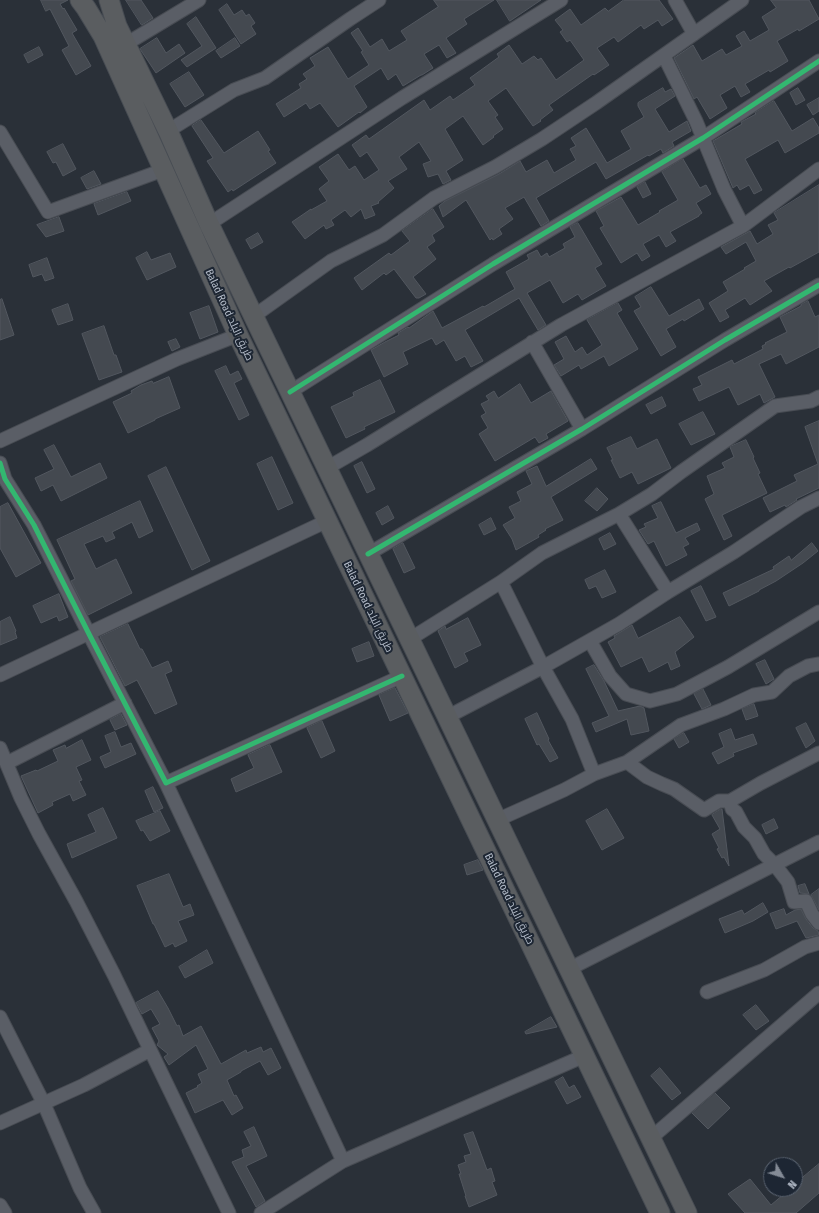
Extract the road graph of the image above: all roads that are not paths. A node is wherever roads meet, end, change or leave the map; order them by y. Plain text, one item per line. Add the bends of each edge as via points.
1 (80, 0) edge
2 (109, 0) edge
3 (199, 0) edge
4 (379, 0) edge
5 (561, 0) edge
6 (675, 0) edge
7 (742, 0) edge
8 (694, 34) junction
9 (126, 44) junction
10 (664, 56) junction
11 (819, 61) edge
12 (168, 131) junction
13 (0, 132) edge
14 (703, 138) junction
15 (819, 169) edge
16 (163, 170) junction
17 (209, 224) junction
18 (743, 226) junction
19 (819, 285) edge
20 (254, 316) junction
21 (238, 335) junction
22 (532, 342) junction
23 (290, 392) junction
24 (819, 397) edge
25 (582, 429) junction
26 (0, 441) edge
27 (0, 463) edge
28 (327, 468) junction
29 (819, 498) edge
30 (619, 514) junction
31 (327, 521) junction
32 (368, 554) junction
33 (501, 582) junction
34 (668, 592) junction
35 (819, 612) edge
36 (88, 634) junction
37 (410, 640) junction
38 (590, 641) junction
39 (819, 664) edge
40 (543, 667) junction
41 (0, 675) edge
42 (402, 676) junction
43 (125, 704) junction
44 (447, 717) junction
45 (0, 748) edge
46 (819, 753) edge
47 (627, 762) junction
48 (7, 763) junction
49 (594, 774) junction
50 (166, 783) junction
51 (730, 801) junction
52 (497, 820) junction
53 (819, 842) edge
54 (775, 865) junction
55 (819, 923) edge
56 (819, 943) edge
57 (570, 969) junction
58 (706, 992) dead end
59 (819, 993) edge
60 (0, 1017) edge
61 (150, 1050) junction
62 (584, 1056) junction
63 (44, 1104) junction
64 (0, 1123) edge
65 (651, 1138) junction
66 (343, 1161) junction
67 (0, 1205) edge
68 (5, 1213) edge
69 (94, 1213) edge
70 (229, 1213) edge
71 (261, 1213) edge
72 (660, 1213) edge
73 (687, 1213) edge

1 - 16 highway, Balad Road طريق البلد via 103,36
2 - 9 highway, Balad Road طريق البلد
3 - 9 street
4 - 12 street via 265,78 234,90
5 - 17 street via 402,98
6 - 8 street
7 - 8 street
8 - 10 street
9 - 12 highway, Balad Road طريق البلد
10 - 14 street
10 - 20 street via 542,139 495,167 434,198 383,235 332,261
11 - 14 street
12 - 17 highway, Balad Road طريق البلد
13 - 16 street via 48,212
14 - 18 street
14 - 23 street via 493,264
15 - 18 street
16 - 21 highway, Balad Road طريق البلد
17 - 20 highway, Balad Road طريق البلد
18 - 22 street
19 - 25 street
20 - 23 highway, Balad Road طريق البلد
21 - 26 street via 177,359
21 - 31 highway, Balad Road طريق البلد
22 - 25 street
22 - 28 street
23 - 28 highway, Balad Road طريق البلد
24 - 30 street via 811,401 775,406 652,494
25 - 32 street
27 - 36 street via 5,479 34,526
28 - 32 highway, Balad Road طريق البلد
29 - 34 street
30 - 33 street via 542,554
30 - 34 street
31 - 36 street
31 - 42 highway, Balad Road طريق البلد
32 - 37 highway, Balad Road طريق البلد
33 - 37 street
33 - 40 street
34 - 38 street
35 - 38 street via 728,667 677,694 650,701 626,694 610,676
36 - 41 street
36 - 43 street
37 - 44 highway, Balad Road طريق البلد
38 - 40 street
39 - 47 street via 808,666 789,676 772,692 754,695 681,725
40 - 44 street
40 - 49 street via 572,719
42 - 50 street
42 - 62 highway, Balad Road طريق البلد
43 - 48 street
43 - 50 street
44 - 52 highway, Balad Road طريق البلد
45 - 48 street
46 - 51 street
47 - 49 street
47 - 51 street via 646,777 674,789 704,810 719,801
48 - 61 street via 21,798 114,975
49 - 52 street
50 - 66 street
51 - 54 street via 732,809 744,827
52 - 57 highway, Balad Road طريق البلد
53 - 54 street
54 - 55 street via 788,882 794,902 806,901
54 - 57 street
56 - 58 street via 805,947 764,970
57 - 65 highway, Balad Road طريق البلد
59 - 65 street
60 - 63 street
61 - 63 street
61 - 70 street
62 - 66 street
62 - 72 highway, Balad Road طريق البلد
63 - 64 street
63 - 69 street via 80,1188
65 - 73 highway, Balad Road طريق البلد
66 - 71 street
67 - 68 street

